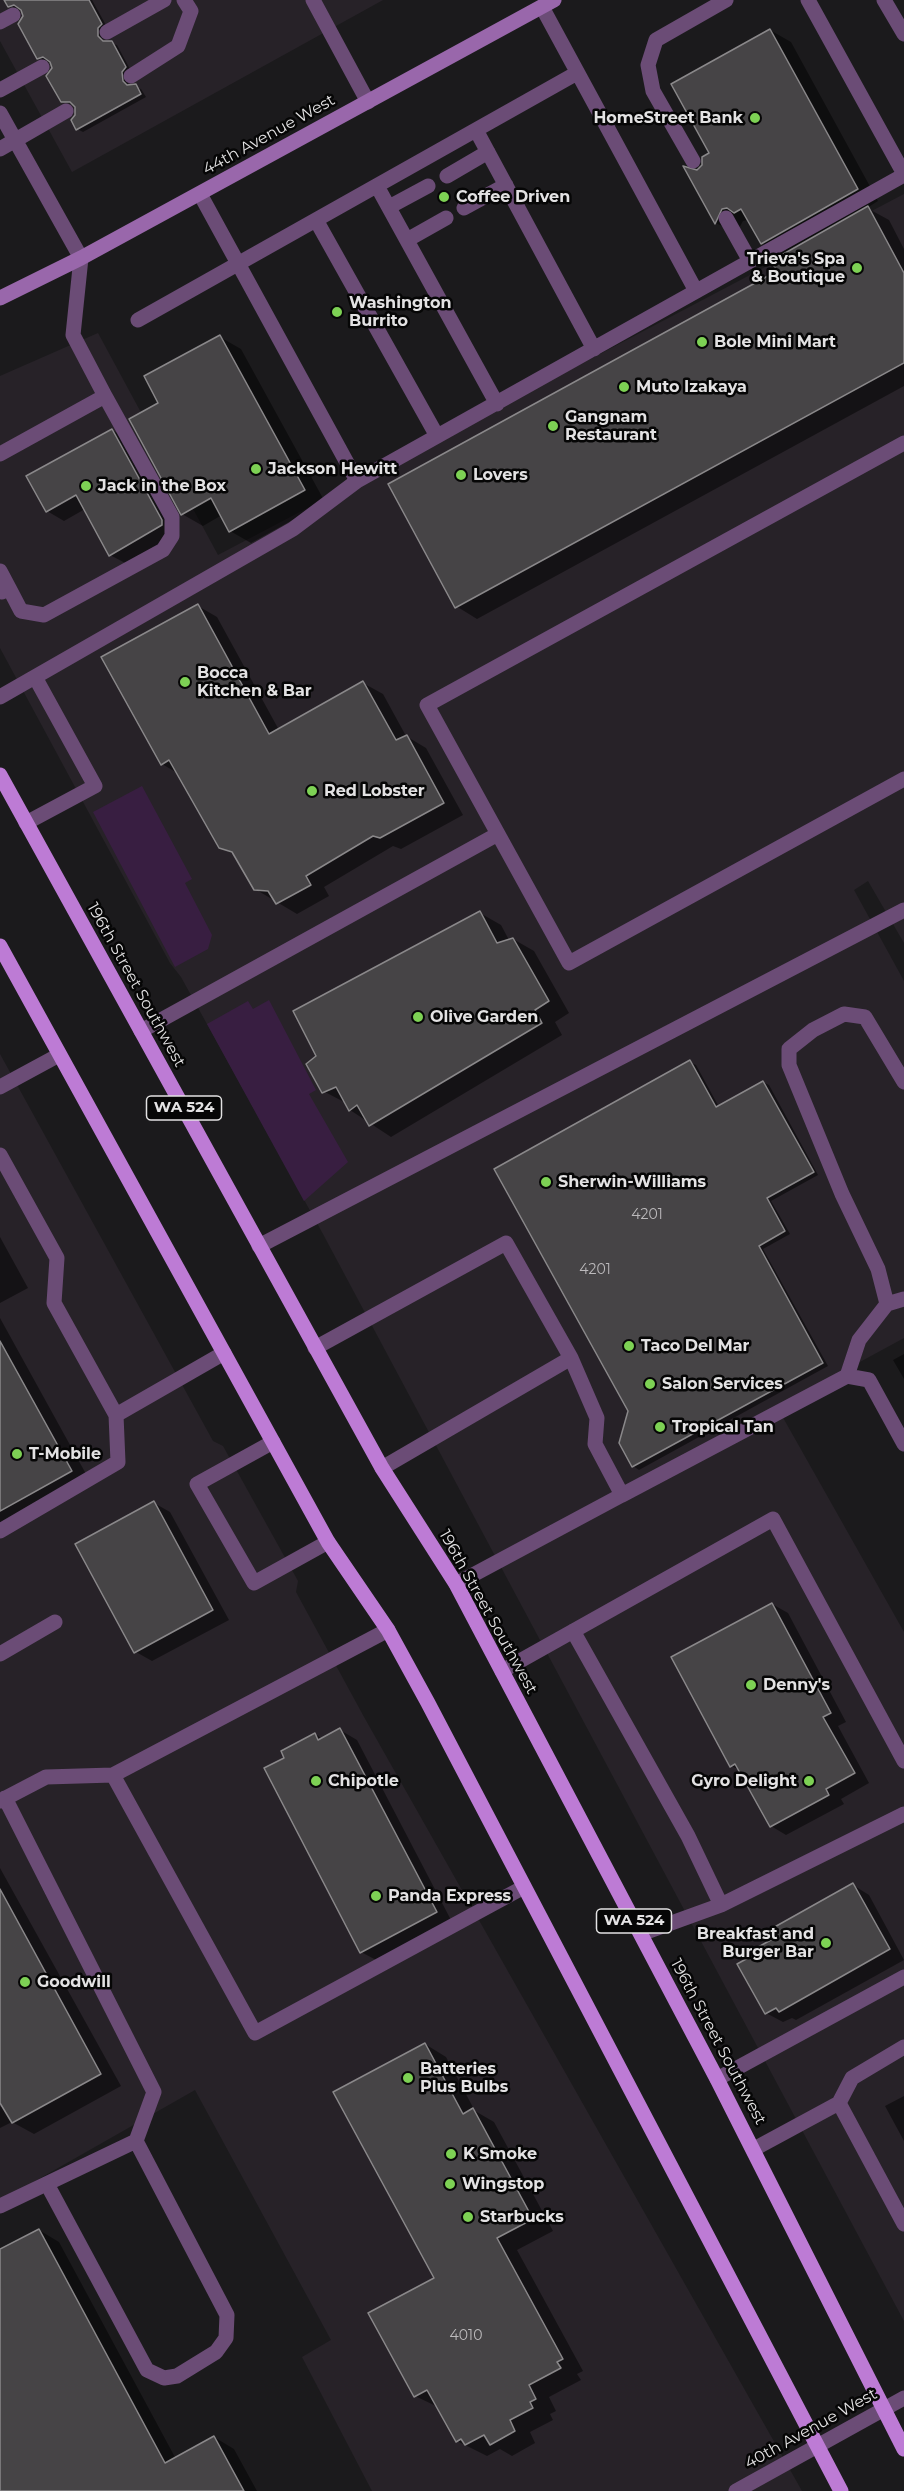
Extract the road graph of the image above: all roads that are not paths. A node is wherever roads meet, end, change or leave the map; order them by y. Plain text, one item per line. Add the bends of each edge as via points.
1 (164, 0) edge
2 (184, 0) edge
3 (313, 0) edge
4 (726, 0) edge
5 (808, 0) edge
6 (884, 0) edge
7 (548, 4) edge
8 (106, 32) dead end
9 (904, 34) edge
10 (42, 68) dead end
11 (578, 73) junction
12 (131, 76) dead end
13 (0, 90) edge
14 (368, 102) junction
15 (66, 111) dead end
16 (0, 113) edge
17 (476, 130) junction
18 (15, 141) junction
19 (0, 149) edge
20 (488, 152) junction
21 (693, 161) dead end
22 (904, 175) edge
23 (447, 176) dead end
24 (506, 185) junction
25 (376, 186) junction
26 (428, 186) dead end
27 (200, 194) junction
28 (389, 207) junction
29 (464, 208) dead end
30 (446, 218) dead end
31 (726, 218) dead end
32 (316, 220) junction
33 (407, 240) junction
34 (81, 258) junction
35 (750, 261) junction
36 (237, 264) junction
37 (696, 291) junction
38 (0, 298) edge
39 (138, 320) dead end
40 (594, 349) junction
41 (105, 396) junction
42 (497, 404) junction
43 (437, 436) junction
44 (904, 443) edge
45 (0, 454) edge
46 (357, 481) junction
47 (0, 571) edge
48 (4, 591) edge
49 (35, 677) junction
50 (0, 697) edge
51 (0, 775) edge
52 (904, 779) edge
53 (26, 823) junction
54 (498, 834) junction
55 (904, 910) edge
56 (2, 955) edge
57 (141, 1031) junction
58 (59, 1054) junction
59 (904, 1082) edge
60 (0, 1087) edge
61 (0, 1155) edge
62 (259, 1246) junction
63 (904, 1299) edge
64 (887, 1304) junction
65 (315, 1348) junction
66 (224, 1353) junction
67 (571, 1358) junction
68 (847, 1376) junction
69 (116, 1415) junction
70 (273, 1442) junction
71 (904, 1444) edge
72 (382, 1468) junction
73 (622, 1495) junction
74 (0, 1531) edge
75 (328, 1542) junction
76 (456, 1584) junction
77 (55, 1622) dead end
78 (388, 1630) junction
79 (573, 1631) junction
80 (0, 1654) edge
81 (502, 1671) junction
82 (904, 1761) edge
83 (113, 1775) junction
84 (2, 1800) edge
85 (904, 1814) edge
86 (524, 1887) junction
87 (721, 1905) junction
88 (641, 1934) junction
89 (904, 1977) edge
90 (904, 2048) edge
91 (717, 2079) junction
92 (838, 2103) junction
93 (136, 2141) junction
94 (754, 2149) junction
95 (47, 2184) junction
96 (0, 2206) edge
97 (904, 2224) edge
98 (904, 2398) edge
99 (884, 2410) junction
100 (817, 2446) junction
101 (904, 2449) edge
102 (736, 2491) edge
103 (841, 2491) edge

1 - 8 street
2 - 12 street via 191,11 178,46
3 - 14 street
4 - 21 street via 656,40 648,65 653,91
5 - 22 street
6 - 9 street
7 - 11 street
7 - 14 main road, 44th Avenue West
10 - 13 street
11 - 17 street
11 - 37 street
14 - 27 main road, 44th Avenue West
15 - 18 street
16 - 18 street
17 - 20 street
17 - 25 street
18 - 19 street
18 - 34 street
20 - 23 street
20 - 24 street
22 - 35 street
24 - 29 street
24 - 40 street
25 - 28 street
25 - 32 street
26 - 28 street
27 - 34 main road, 44th Avenue West
27 - 36 street
28 - 33 street
30 - 33 street
31 - 35 street
32 - 36 street
32 - 43 street
33 - 42 street
34 - 38 main road, 44th Avenue West
34 - 41 street via 72,335
35 - 37 street
36 - 39 street
36 - 46 street
37 - 40 street
40 - 42 street
41 - 45 street
41 - 48 street via 172,517 172,536 163,550 44,615 21,611
42 - 43 street
43 - 46 street
44 - 54 street via 427,705
46 - 49 street via 293,529
47 - 48 street
49 - 50 street
49 - 53 street via 95,786
51 - 53 main road, 196th Street Southwest / WA 524
52 - 54 street via 569,963
53 - 57 main road, 196th Street Southwest / WA 524
54 - 57 street
55 - 62 street
56 - 58 main road
57 - 62 main road, 196th Street Southwest / WA 524
58 - 60 street
58 - 66 main road
59 - 64 street via 865,1017 844,1014 813,1030 789,1049 789,1065 842,1194 878,1269
61 - 69 street via 57,1258 54,1303
62 - 65 main road, 196th Street Southwest / WA 524
63 - 64 street
64 - 68 street via 859,1340
65 - 67 street via 506,1243
65 - 72 main road, 196th Street Southwest / WA 524
66 - 69 street
66 - 70 main road
67 - 72 street
67 - 73 street via 597,1418 595,1444
68 - 71 street via 869,1380
68 - 73 street
69 - 74 street via 118,1462
70 - 75 main road
70 - 75 street via 197,1484 254,1583
72 - 76 main road, 196th Street Southwest / WA 524
73 - 76 street
75 - 78 main road
76 - 81 main road, 196th Street Southwest / WA 524
77 - 80 street
78 - 83 street
78 - 86 main road
79 - 81 street
79 - 82 street via 773,1519
79 - 87 street via 688,1836
81 - 88 main road, 196th Street Southwest / WA 524
83 - 84 street via 46,1777
83 - 86 street via 255,2033
84 - 93 street via 154,2092
85 - 87 street
86 - 100 main road
87 - 88 street
88 - 91 main road, 196th Street Southwest / WA 524
89 - 91 street
90 - 92 street via 852,2078
91 - 94 main road, 196th Street Southwest / WA 524
92 - 94 street
92 - 97 street
93 - 95 street
93 - 95 street via 228,2315 226,2338 216,2352 177,2376 165,2378 147,2370
94 - 99 main road, 196th Street Southwest / WA 524
95 - 96 street
98 - 99 street, 40th Avenue West
99 - 100 street, 40th Avenue West
99 - 101 main road, 196th Street Southwest / WA 524
100 - 102 street, 40th Avenue West
100 - 103 main road

